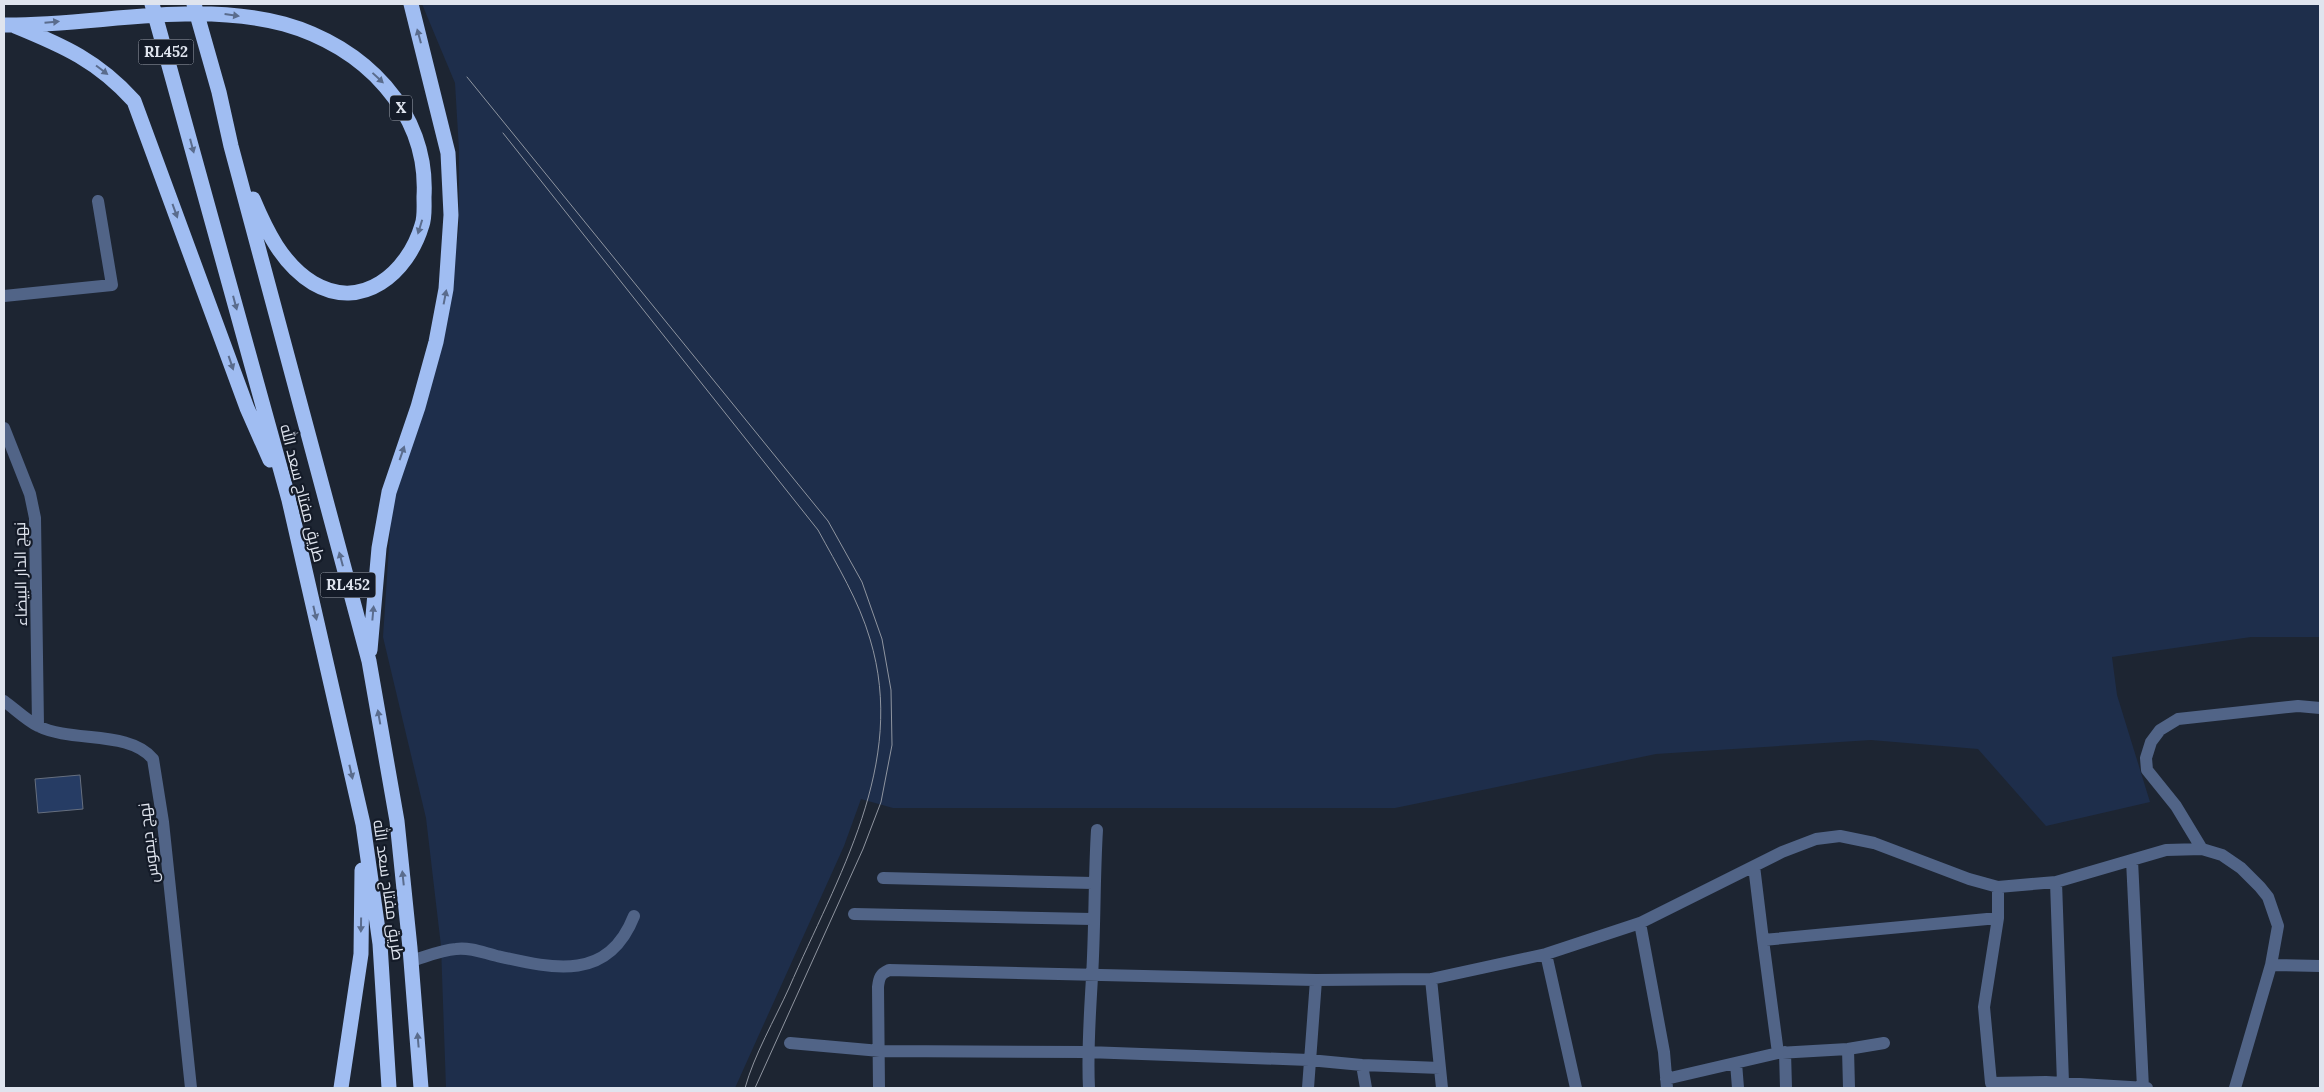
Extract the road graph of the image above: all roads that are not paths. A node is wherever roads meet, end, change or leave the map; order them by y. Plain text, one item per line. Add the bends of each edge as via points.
1 (152, 4) edge
2 (194, 4) edge
3 (410, 4) edge
4 (7, 25) edge
5 (231, 146) junction
6 (98, 201) dead end
7 (4, 296) edge
8 (4, 428) edge
9 (289, 500) junction
10 (369, 661) junction
11 (4, 701) edge
12 (2320, 708) edge
13 (38, 726) junction
14 (363, 824) junction
15 (1097, 830) dead end
16 (2202, 849) junction
17 (2132, 860) junction
18 (1754, 866) junction
19 (883, 878) dead end
20 (1094, 882) junction
21 (2056, 882) junction
22 (1998, 887) junction
23 (854, 914) dead end
24 (634, 916) dead end
25 (1998, 918) junction
26 (1092, 919) junction
27 (1640, 923) junction
28 (1762, 940) junction
29 (1546, 954) junction
30 (411, 960) junction
31 (2271, 965) junction
32 (2320, 966) edge
33 (1092, 975) junction
34 (1431, 979) junction
35 (1316, 980) junction
36 (790, 1043) dead end
37 (1884, 1043) dead end
38 (1848, 1049) junction
39 (880, 1051) junction
40 (1087, 1052) junction
41 (1782, 1053) junction
42 (1309, 1060) junction
43 (1736, 1064) junction
44 (1362, 1065) junction
45 (1440, 1068) junction
46 (2062, 1083) junction
47 (1667, 1084) edge
48 (2046, 1085) edge
49 (1990, 1086) edge
50 (191, 1088) edge
51 (341, 1088) edge
52 (389, 1088) edge
53 (421, 1088) edge
54 (879, 1088) edge
55 (1089, 1088) edge
56 (1308, 1088) edge
57 (1366, 1088) edge
58 (1442, 1088) edge
59 (1576, 1088) edge
60 (1738, 1088) edge
61 (1786, 1088) edge
62 (1849, 1088) edge
63 (2143, 1088) edge
64 (2147, 1088) edge
65 (2234, 1088) edge

1 -> 9 highway, طريق مفتاح سعد الله / RL452
2 - 5 highway, طريق مفتاح سعد الله / RL452
10 -> 3 highway via 379,548 389,492 436,342 446,288 451,215 448,153
4 -> 5 highway, X via 131,15 227,14 284,24 356,58 390,89 417,137 425,177 423,224 409,256 392,277 367,290 339,293 313,283 290,263 268,233
4 -> 9 highway via 91,62 114,78 134,101 246,408
10 -> 5 highway, طريق مفتاح سعد الله / RL452
6 - 7 street via 112,285
8 - 13 street, نهج الدار البيضاء via 36,518
9 -> 14 highway, طريق مفتاح سعد الله / RL452
30 -> 10 highway, طريق مفتاح سعد الله / RL452 via 396,821
11 - 13 street, نهج ديموس
12 - 16 street via 2298,706 2178,719 2160,730 2151,742 2146,758 2147,770 2176,806
13 - 50 street, نهج ديموس via 134,745 153,759 164,832
14 -> 51 highway via 361,954
14 - 52 highway, طريق مفتاح سعد الله / RL452 via 380,944
15 - 20 street
16 - 17 street via 2166,850
16 - 31 street via 2222,855 2241,868 2268,898 2278,926
17 - 21 street
17 - 63 street
18 - 22 street via 1816,839 1840,836 1874,843
18 - 27 street
18 - 28 street
19 - 20 street
20 - 26 street
21 - 22 street
21 - 46 street
22 - 25 street
23 - 26 street
24 - 30 street via 620,942 601,958 579,967 554,968 456,948
25 - 28 street
25 - 49 street via 1984,1007
26 - 33 street
27 - 29 street
27 - 47 street
28 - 41 street
29 - 34 street
29 - 59 street
53 -> 30 highway, طريق مفتاح سعد الله / RL452
31 - 32 street
31 - 65 street
33 - 35 street
33 - 39 street via 883,972 878,988
33 - 40 street
34 - 35 street
34 - 45 street
35 - 42 street
36 - 39 street
37 - 38 street
38 - 41 street
38 - 62 street
39 - 40 street
39 - 54 street
40 - 42 street
40 - 55 street
41 - 43 street
41 - 61 street
42 - 44 street
42 - 56 street
43 - 47 street
43 - 60 street
44 - 45 street
44 - 57 street
45 - 58 street
46 - 48 street
46 - 63 street
48 - 49 street
63 - 64 street

